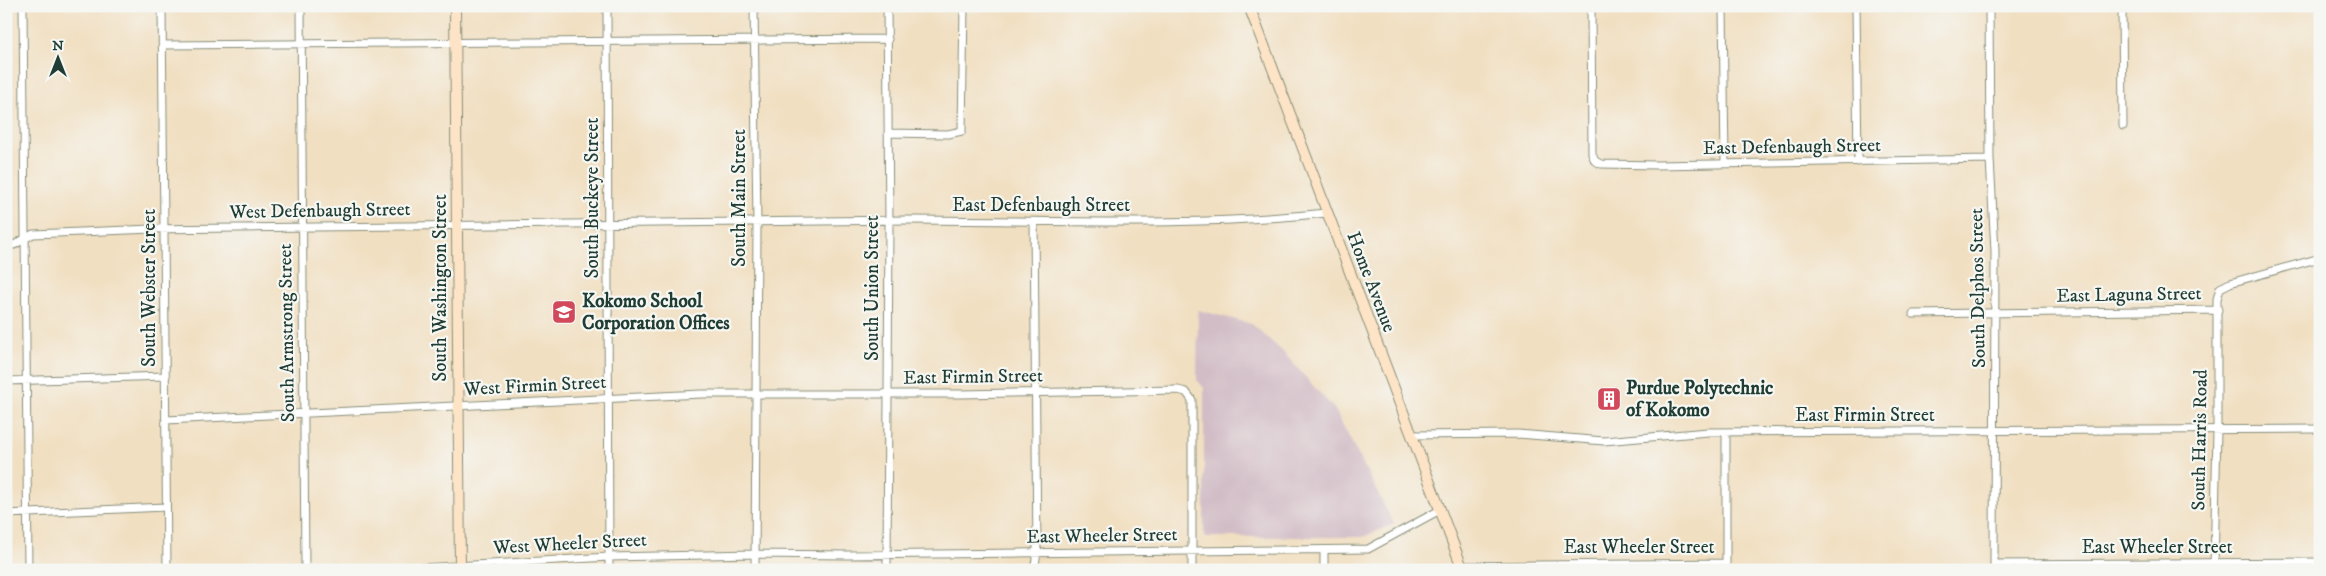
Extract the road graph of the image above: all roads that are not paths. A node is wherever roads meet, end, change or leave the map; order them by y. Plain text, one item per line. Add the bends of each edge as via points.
1 (23, 6) edge
2 (162, 6) edge
3 (301, 6) edge
4 (455, 6) edge
5 (607, 6) edge
6 (754, 6) edge
7 (887, 6) edge
8 (964, 6) edge
9 (1248, 6) edge
10 (1591, 6) edge
11 (1723, 6) edge
12 (1856, 6) edge
13 (1989, 6) edge
14 (2122, 6) edge
15 (888, 39) junction
16 (607, 41) junction
17 (754, 41) junction
18 (456, 42) junction
19 (301, 44) junction
20 (163, 45) junction
21 (2123, 126) dead end
22 (888, 134) junction
23 (1990, 159) junction
24 (1858, 162) junction
25 (1724, 164) junction
26 (1326, 213) junction
27 (889, 221) junction
28 (1034, 222) junction
29 (756, 223) junction
30 (609, 224) junction
31 (458, 225) junction
32 (303, 227) junction
33 (165, 229) junction
34 (26, 240) junction
35 (6, 245) edge
36 (2320, 258) edge
37 (2218, 310) junction
38 (1995, 312) junction
39 (1913, 314) dead end
40 (166, 376) junction
41 (26, 380) junction
42 (6, 381) edge
43 (1036, 392) junction
44 (756, 394) junction
45 (888, 394) junction
46 (609, 398) junction
47 (459, 406) junction
48 (304, 414) junction
49 (166, 420) junction
50 (2320, 429) edge
51 (2217, 430) junction
52 (1996, 431) junction
53 (1726, 432) junction
54 (1411, 435) junction
55 (166, 508) junction
56 (1440, 510) junction
57 (27, 513) junction
58 (6, 514) edge
59 (1324, 550) junction
60 (1192, 551) junction
61 (1037, 553) junction
62 (755, 554) junction
63 (887, 554) junction
64 (609, 557) junction
65 (2320, 562) edge
66 (1726, 566) edge
67 (2214, 566) edge
68 (1994, 567) edge
69 (460, 568) edge
70 (1462, 568) edge
71 (28, 570) edge
72 (167, 570) edge
73 (305, 570) edge
74 (387, 570) edge
75 (609, 570) edge
76 (755, 570) edge
77 (887, 570) edge
78 (1034, 570) edge
79 (1192, 570) edge
80 (1324, 570) edge

1 - 34 street
2 - 20 street, South Webster Street
3 - 19 street, South Armstrong Street
4 - 18 main road, South Washington Street
5 - 16 street, South Buckeye Street
6 - 17 street, South Main Street
7 - 15 street, South Union Street
8 - 22 street via 962,131
9 - 26 main road, Home Avenue
10 - 25 street, East Defenbaugh Street via 1590,131 1595,161 1607,165
11 - 25 street
12 - 24 street
13 - 23 street, South Delphos Street
14 - 21 street
15 - 17 street
15 - 22 street, South Union Street
16 - 17 street
16 - 18 street
16 - 30 street, South Buckeye Street
17 - 29 street, South Main Street
18 - 19 street
18 - 31 main road, South Washington Street
19 - 20 street
19 - 32 street, South Armstrong Street
20 - 33 street, South Webster Street
22 - 27 street, South Union Street
23 - 24 street, East Defenbaugh Street
23 - 38 street, South Delphos Street
24 - 25 street, East Defenbaugh Street
26 - 28 street, East Defenbaugh Street via 1120,223
26 - 54 main road, Home Avenue
27 - 28 street, East Defenbaugh Street
27 - 29 street, East Defenbaugh Street
27 - 45 street, South Union Street
28 - 43 street
29 - 30 street, West Defenbaugh Street
29 - 44 street, South Main Street
30 - 31 street, West Defenbaugh Street
30 - 46 street, South Buckeye Street
31 - 32 street, West Defenbaugh Street
31 - 47 main road, South Washington Street
32 - 33 street, West Defenbaugh Street
32 - 48 street, South Armstrong Street
33 - 34 street, West Defenbaugh Street via 33,234
33 - 40 street, South Webster Street
34 - 35 street, West Defenbaugh Street
34 - 41 street
36 - 37 street, East Laguna Street via 2220,288
37 - 38 street, East Laguna Street
37 - 51 street, South Harris Road
38 - 39 street, East Laguna Street
38 - 52 street, South Delphos Street
40 - 41 street
40 - 49 street, South Webster Street
41 - 42 street
41 - 57 street
43 - 45 street, East Firmin Street
43 - 60 street, East Firmin Street via 1178,390 1190,396
43 - 61 street
44 - 45 street, East Firmin Street
44 - 46 street, West Firmin Street
44 - 62 street, South Main Street
45 - 63 street, South Union Street
46 - 47 street, West Firmin Street
46 - 64 street, South Buckeye Street
47 - 48 street, West Firmin Street
47 - 69 main road, South Washington Street
48 - 49 street, West Firmin Street
48 - 73 street, South Armstrong Street
49 - 55 street, South Webster Street
50 - 51 street, East Firmin Street
51 - 52 street, East Firmin Street
51 - 67 street, South Harris Road
52 - 53 street, East Firmin Street
52 - 68 street, South Delphos Street
53 - 54 street, East Firmin Street via 1604,441 1518,434
53 - 66 street
54 - 56 main road, Home Avenue
55 - 57 street
55 - 72 street, South Webster Street
56 - 59 street, East Wheeler Street via 1368,549
56 - 70 main road, Home Avenue
57 - 58 street
57 - 71 street
59 - 60 street, East Wheeler Street
59 - 80 street
60 - 61 street, East Wheeler Street
60 - 79 street
61 - 63 street, East Wheeler Street
61 - 78 street
62 - 63 street, East Wheeler Street
62 - 64 street, West Wheeler Street
62 - 76 street, South Main Street
63 - 77 street, South Union Street
64 - 69 street, West Wheeler Street
64 - 75 street, South Buckeye Street
65 - 67 street, East Wheeler Street
66 - 70 street, East Wheeler Street
67 - 68 street, East Wheeler Street
69 - 74 street, West Wheeler Street

